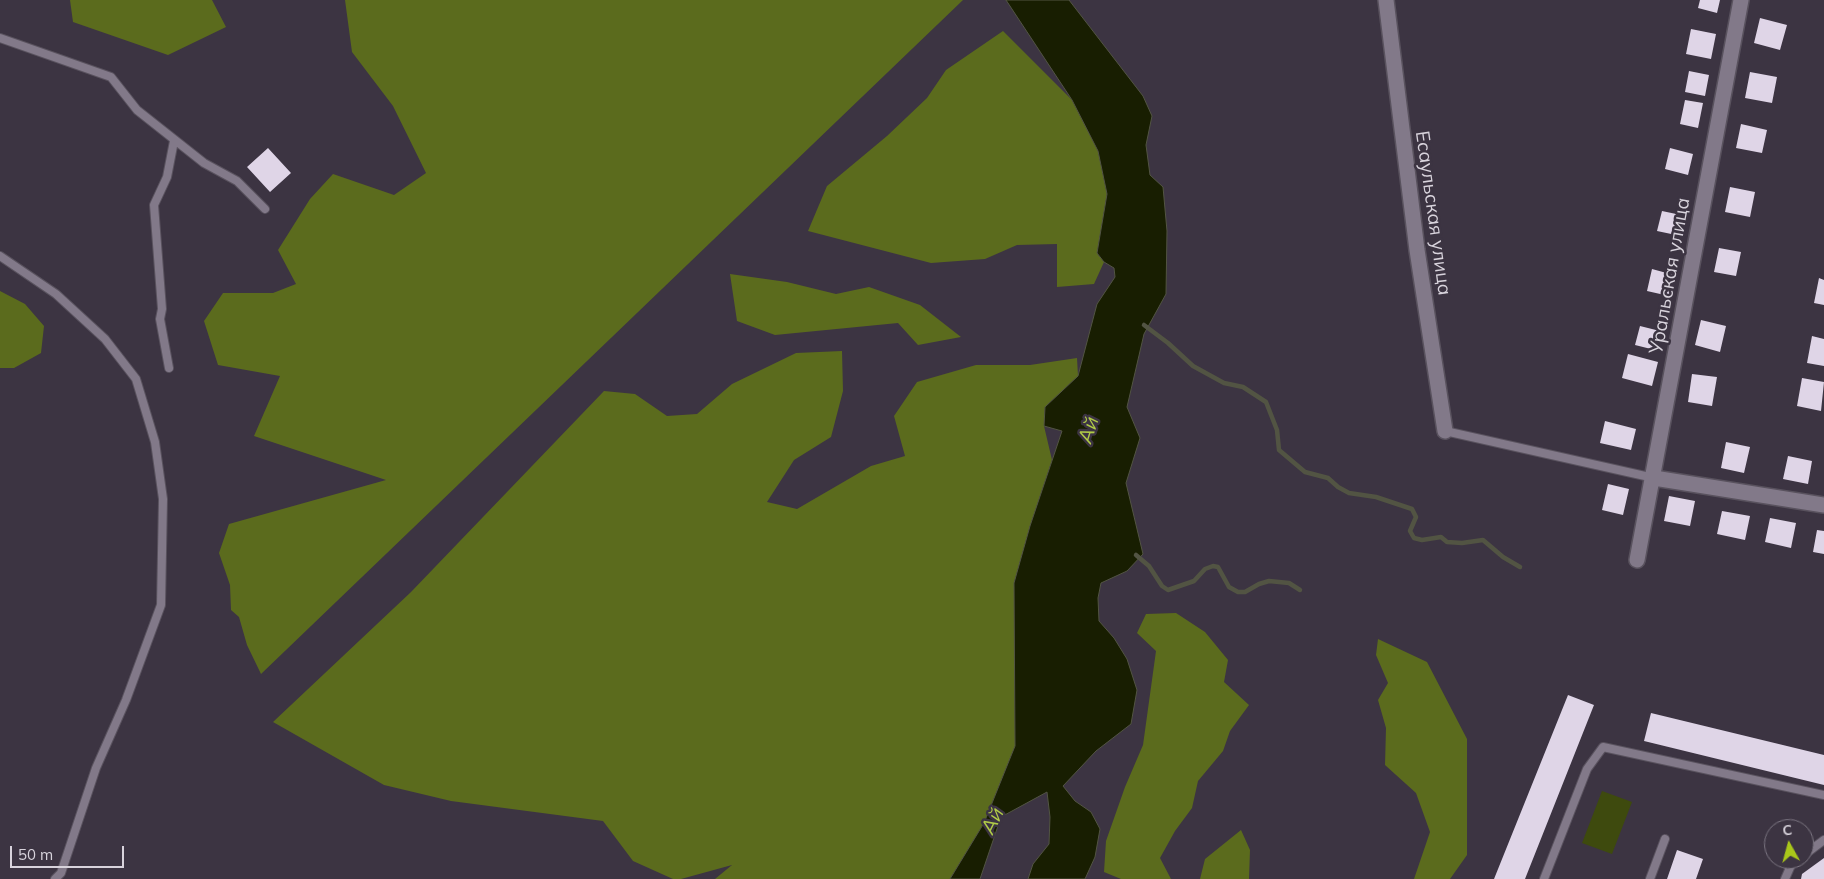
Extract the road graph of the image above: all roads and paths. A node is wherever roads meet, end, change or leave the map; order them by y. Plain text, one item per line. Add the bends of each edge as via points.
1 (1386, 0) edge
2 (1741, 0) edge
3 (0, 38) edge
4 (174, 141) junction
5 (265, 209) dead end
6 (0, 256) edge
7 (169, 368) dead end
8 (1445, 431) joint
9 (1654, 478) junction
10 (1824, 505) edge
11 (1637, 560) dead end
12 (1824, 795) edge
13 (1665, 839) dead end
14 (55, 879) edge
15 (1544, 879) edge
16 (1650, 879) edge

1 - 8 street, Есаульская улица via 1417,250
2 - 9 street, Уральская улица
3 - 4 lane via 110,77 137,110
4 - 5 lane via 237,181
4 - 7 lane via 167,177 154,205 162,308 160,320
6 - 14 lane via 56,294 105,339 136,379 155,442 163,499 161,605 126,700 96,768 61,873
8 - 9 lane
9 - 10 street
9 - 11 street, Уральская улица
12 - 15 lane via 1603,747 1587,769
13 - 16 lane

